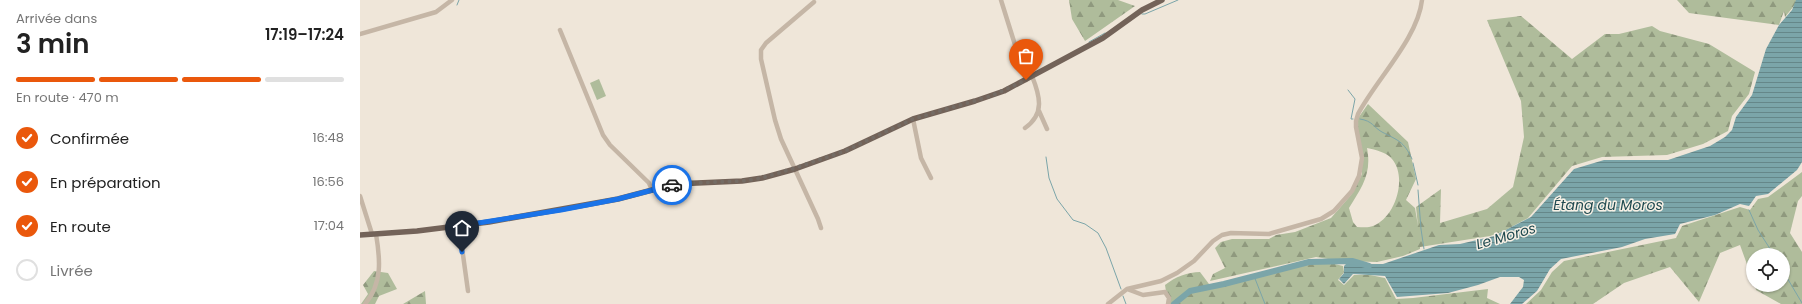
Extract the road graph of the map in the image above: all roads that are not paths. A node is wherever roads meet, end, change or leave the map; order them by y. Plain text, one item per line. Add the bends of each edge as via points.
1 (452, 0) edge
2 (1001, 0) edge
3 (1162, 0) edge
4 (1422, 0) edge
5 (814, 2) dead end
6 (560, 30) dead end
7 (360, 34) edge
8 (1032, 76) junction
9 (1026, 80) junction
10 (1039, 111) junction
11 (913, 119) junction
12 (1025, 128) dead end
13 (1047, 129) dead end
14 (795, 168) junction
15 (931, 178) dead end
16 (652, 190) junction
17 (360, 196) edge
18 (459, 226) junction
19 (821, 228) dead end
20 (374, 234) junction
21 (360, 235) edge
22 (1127, 289) junction
23 (468, 290) dead end
24 (365, 304) edge
25 (1108, 304) edge
26 (1168, 304) edge

1 - 7 street via 436,12
2 - 9 street
3 - 8 main road via 1142,10 1103,38
4 - 22 street via 1419,17 1390,68 1358,114 1356,127 1362,158 1359,176 1352,191 1334,211 1320,219 1269,234 1226,233 1213,241 1194,262 1177,273 1161,281
5 - 14 street via 761,50 775,120
6 - 16 street via 603,135 649,183
8 - 9 main road
8 - 10 street via 1039,97
9 - 11 main road via 991,96
10 - 12 street via 1031,124
10 - 13 street
11 - 14 main road via 845,151
11 - 15 street via 921,158
14 - 16 main road via 762,178 675,184
14 - 19 street
16 - 18 main road via 561,210
17 - 20 street
18 - 20 main road
18 - 23 street
20 - 21 main road
20 - 24 street via 380,262 372,294
22 - 25 street
22 - 26 street via 1143,295 1166,292 1169,297

